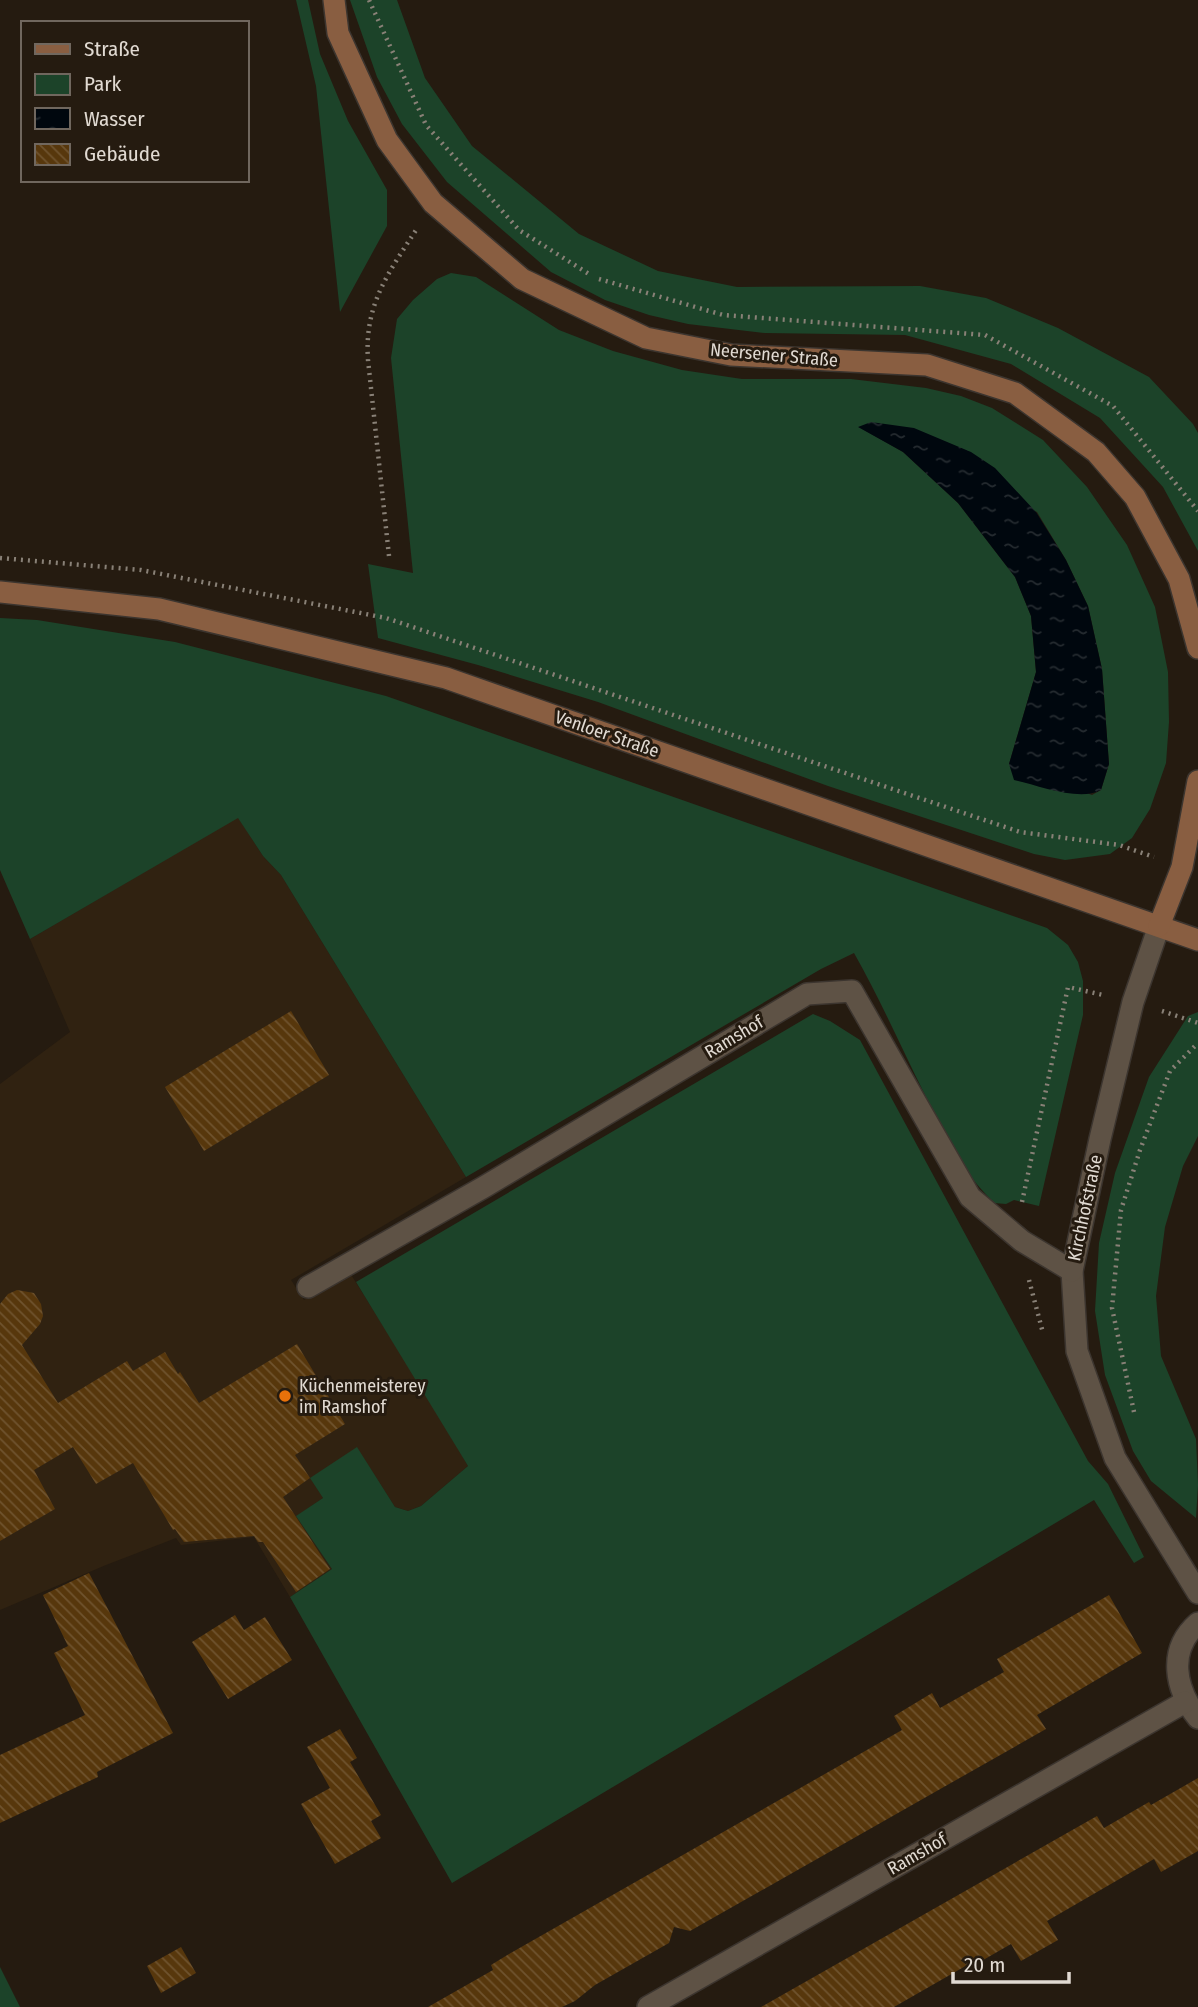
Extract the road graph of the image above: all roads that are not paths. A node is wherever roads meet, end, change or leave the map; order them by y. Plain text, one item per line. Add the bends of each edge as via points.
1 (334, 0) edge
2 (0, 592) edge
3 (1198, 648) edge
4 (1198, 781) edge
5 (1159, 926) junction
6 (1198, 940) edge
7 (1072, 1271) junction
8 (308, 1287) dead end
9 (1198, 1593) edge
10 (1198, 1623) edge
11 (1192, 1710) edge
12 (648, 2007) edge

1 - 3 street, Neersener Straße via 338,33 387,140 433,203 522,279 646,338 731,355 928,365 1015,393 1096,452 1135,496 1179,579
2 - 5 street, Venloer Straße via 159,609 446,678
4 - 5 street via 1182,867
5 - 6 street, Venloer Straße
5 - 7 street, Kirchhofstraße via 1130,1014
7 - 8 street, Ramshof via 1022,1241 970,1197 852,990 807,994
7 - 9 street, Kirchhofstraße via 1076,1351 1115,1458
10 - 11 street via 1183,1643 1177,1663 1178,1683
11 - 12 street, Ramshof

